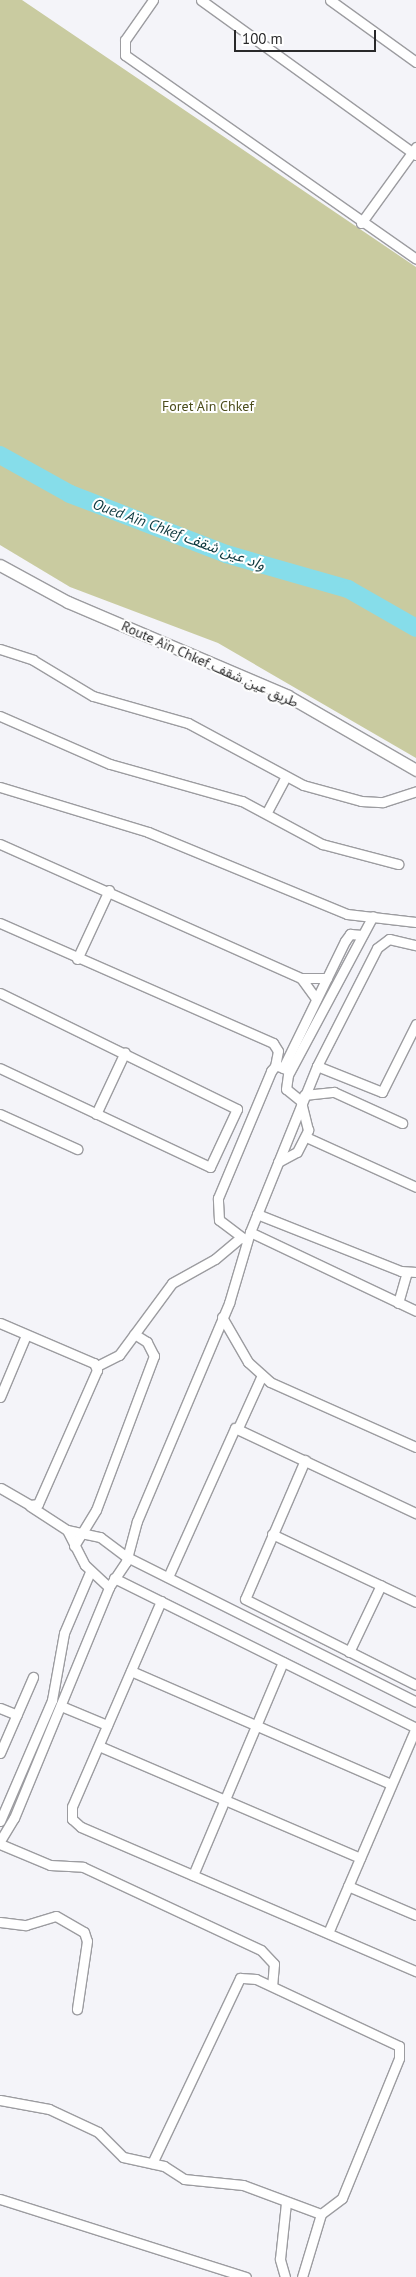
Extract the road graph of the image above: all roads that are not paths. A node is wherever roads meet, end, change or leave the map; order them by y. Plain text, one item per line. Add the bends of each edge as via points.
1 (153, 0) edge
2 (201, 0) edge
3 (330, 0) edge
4 (416, 62) edge
5 (415, 152) edge
6 (361, 224) junction
7 (416, 259) edge
8 (0, 565) edge
9 (0, 649) edge
10 (0, 716) edge
11 (416, 770) edge
12 (285, 778) junction
13 (0, 787) edge
14 (416, 791) edge
15 (267, 812) junction
16 (0, 844) edge
17 (398, 864) dead end
18 (109, 890) junction
19 (372, 916) junction
20 (416, 922) edge
21 (0, 923) edge
22 (362, 935) junction
23 (416, 945) edge
24 (77, 959) junction
25 (301, 978) junction
26 (327, 978) junction
27 (0, 992) edge
28 (316, 999) junction
29 (416, 1024) edge
30 (125, 1052) junction
31 (317, 1066) junction
32 (0, 1068) edge
33 (282, 1068) junction
34 (302, 1098) junction
35 (0, 1114) edge
36 (96, 1114) junction
37 (402, 1123) dead end
38 (226, 1136) junction
39 (306, 1137) junction
40 (241, 1142) junction
41 (77, 1149) dead end
42 (278, 1162) junction
43 (416, 1187) edge
44 (257, 1214) junction
45 (250, 1232) junction
46 (244, 1240) junction
47 (412, 1272) edge
48 (398, 1303) junction
49 (416, 1312) edge
50 (222, 1317) junction
51 (0, 1323) edge
52 (134, 1334) junction
53 (26, 1335) junction
54 (97, 1366) junction
55 (262, 1375) junction
56 (0, 1397) edge
57 (238, 1428) junction
58 (416, 1447) edge
59 (305, 1460) junction
60 (0, 1488) edge
61 (30, 1505) junction
62 (416, 1513) edge
63 (67, 1530) junction
64 (85, 1532) junction
65 (272, 1534) junction
66 (74, 1546) junction
67 (127, 1557) junction
68 (90, 1572) junction
69 (168, 1577) junction
70 (114, 1578) junction
71 (381, 1585) junction
72 (109, 1587) junction
73 (161, 1601) junction
74 (416, 1602) edge
75 (349, 1652) junction
76 (282, 1662) junction
77 (131, 1671) junction
78 (33, 1677) dead end
79 (416, 1684) edge
80 (416, 1702) edge
81 (61, 1706) junction
82 (0, 1708) edge
83 (17, 1715) junction
84 (107, 1726) junction
85 (256, 1726) junction
86 (416, 1728) edge
87 (99, 1746) junction
88 (0, 1753) edge
89 (392, 1784) junction
90 (225, 1800) junction
91 (0, 1821) edge
92 (0, 1842) edge
93 (360, 1858) junction
94 (193, 1875) junction
95 (348, 1886) junction
96 (416, 1914) edge
97 (0, 1922) edge
98 (328, 1933) junction
99 (416, 1971) edge
100 (272, 1986) junction
101 (77, 2010) dead end
102 (0, 2100) edge
103 (152, 2163) junction
104 (0, 2199) edge
105 (286, 2203) junction
106 (321, 2214) junction
107 (246, 2277) edge
108 (285, 2277) edge
109 (302, 2277) edge

1 - 6 street via 125,40 125,55
2 - 5 street
3 - 4 street
5 - 6 street
6 - 7 street
8 - 11 street, Route Aïn Chkef طريق عين شقف via 68,602 288,696
9 - 12 street via 33,660 93,696 188,723
10 - 15 street via 110,764 213,791
12 - 14 street via 361,801 383,802
12 - 15 street
13 - 19 street via 148,832 347,914
15 - 17 street via 322,844
16 - 18 street
18 - 24 street
18 - 25 street
19 - 20 street
19 - 22 street
21 - 24 street
22 - 26 street via 347,937
22 - 33 street
23 - 31 street via 389,939 378,948
24 - 33 street via 273,1043
25 - 26 street
25 - 28 street
26 - 28 street
27 - 30 street
28 - 33 street
29 - 31 street via 382,1092
30 - 36 street
30 - 38 street via 234,1104
31 - 34 street
32 - 36 street
33 - 34 street via 286,1089
33 - 40 street
34 - 37 street via 334,1092
34 - 39 street via 308,1122
34 - 42 street
35 - 41 street
36 - 38 street via 210,1167
38 - 40 street
39 - 42 street via 297,1152
39 - 43 street
40 - 46 street via 217,1205 219,1220
42 - 44 street
44 - 45 street
44 - 47 street
45 - 46 street
45 - 48 street
46 - 50 street
46 - 52 street via 172,1282
47 - 48 street
48 - 49 street
50 - 55 street via 248,1362
50 - 67 street via 137,1521
51 - 53 street
52 - 54 street via 114,1360
52 - 64 street via 147,1342 154,1356
53 - 54 street
53 - 56 street
54 - 61 street via 41,1501
55 - 57 street
55 - 58 street via 288,1391
57 - 59 street
57 - 69 street via 230,1432
59 - 62 street
59 - 65 street
60 - 61 street
61 - 63 street
63 - 64 street
63 - 66 street
64 - 66 street
64 - 67 street via 108,1541
65 - 71 street
65 - 75 street via 245,1599
66 - 68 street
67 - 69 street
67 - 70 street
68 - 72 street
68 - 91 street via 64,1633 52,1700
69 - 80 street
70 - 72 street
70 - 73 street
71 - 74 street
71 - 75 street
72 - 81 street
73 - 76 street
73 - 77 street
75 - 79 street
76 - 85 street
76 - 86 street
77 - 84 street
77 - 85 street
78 - 83 street
81 - 84 street
81 - 92 street via 14,1818
82 - 83 street
83 - 88 street
84 - 87 street
85 - 89 street
85 - 90 street
86 - 89 street
87 - 90 street
87 - 94 street via 72,1807 72,1819
89 - 93 street
90 - 93 street
90 - 94 street
92 - 100 street via 50,1865 83,1867 261,1950 274,1964
93 - 95 street
94 - 98 street
95 - 96 street
95 - 98 street
97 - 101 street via 26,1925 56,1916 84,1932 87,1941
98 - 99 street
100 - 103 street via 250,1977 235,1982
100 - 106 street via 394,2042 400,2051 342,2198
102 - 103 street via 49,2109 98,2132 123,2157
103 - 105 street via 184,2179 243,2185
104 - 107 street
105 - 106 street
105 - 108 street via 280,2259
106 - 109 street

